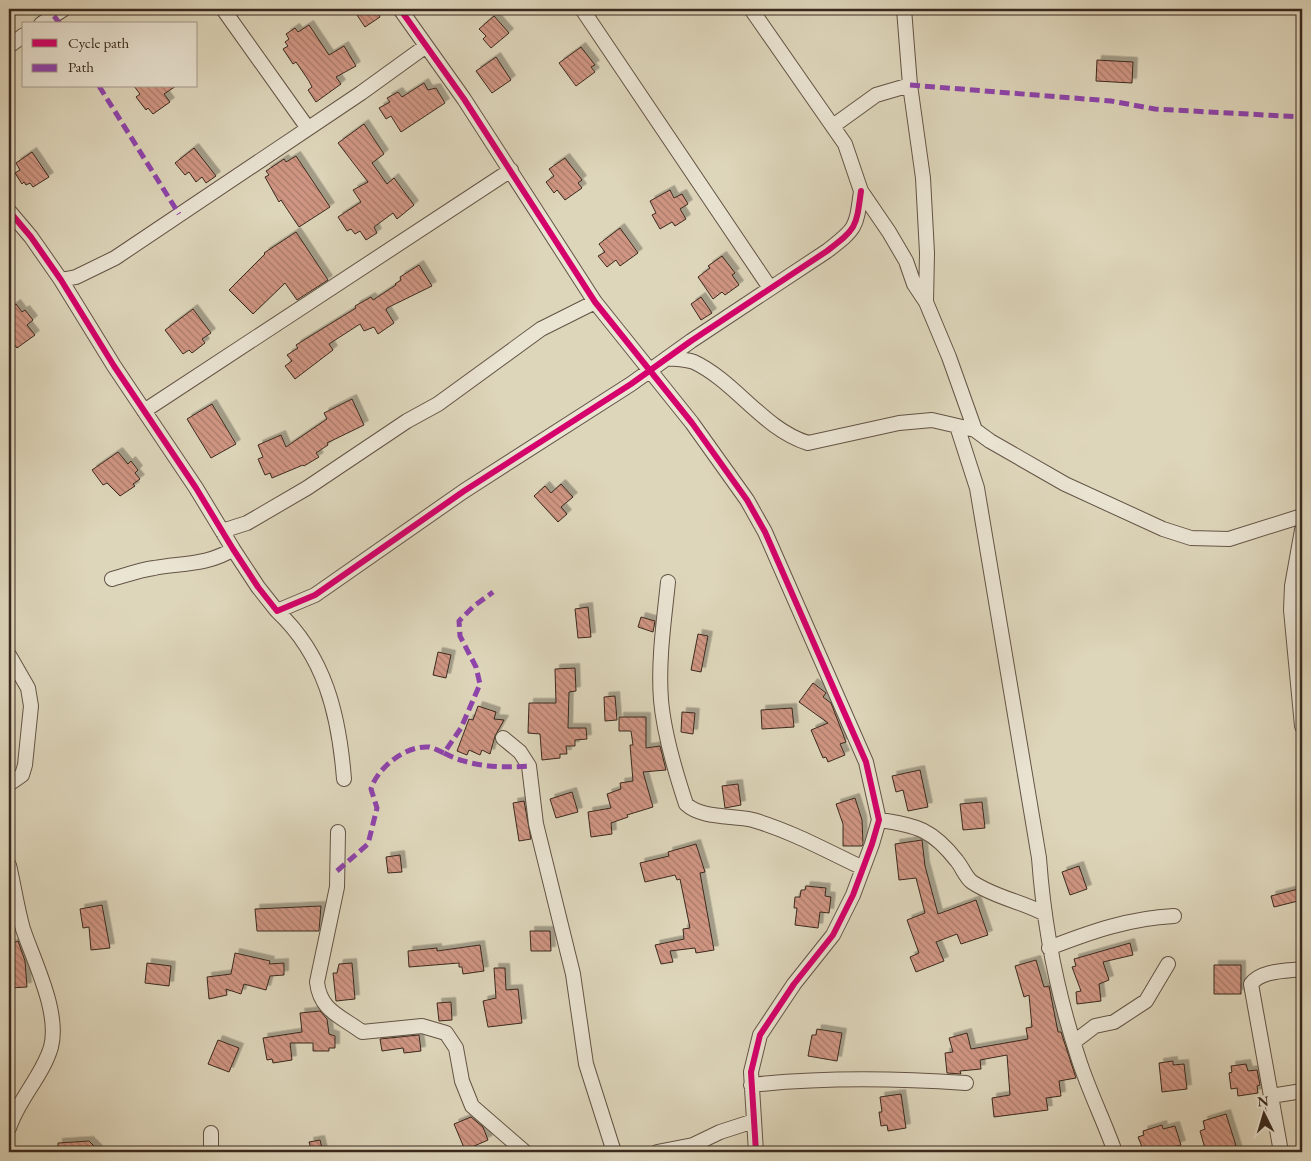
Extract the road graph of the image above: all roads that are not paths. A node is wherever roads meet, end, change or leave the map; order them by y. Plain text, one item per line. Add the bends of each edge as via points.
1 (64, 9) edge
2 (223, 9) edge
3 (400, 9) edge
4 (582, 9) edge
5 (751, 9) edge
6 (904, 9) edge
7 (44, 22) edge
8 (22, 36) edge
9 (9, 46) edge
10 (426, 46) junction
11 (910, 85) junction
12 (833, 126) junction
13 (307, 128) junction
14 (511, 170) junction
15 (860, 191) junction
16 (9, 211) edge
17 (61, 280) junction
18 (770, 288) junction
19 (595, 302) junction
20 (926, 302) junction
21 (667, 358) junction
22 (650, 370) junction
23 (144, 411) junction
24 (958, 426) junction
25 (975, 430) junction
26 (1302, 516) edge
27 (1302, 530) edge
28 (222, 531) junction
29 (232, 549) junction
30 (112, 579) dead end
31 (668, 582) dead end
32 (277, 610) junction
33 (9, 655) edge
34 (1302, 726) edge
35 (503, 738) dead end
36 (344, 779) dead end
37 (9, 784) edge
38 (879, 820) junction
39 (338, 832) dead end
40 (9, 865) edge
41 (863, 868) junction
42 (1043, 913) junction
43 (1174, 916) dead end
44 (16, 928) edge
45 (1049, 948) junction
46 (1168, 964) dead end
47 (1302, 969) edge
48 (1074, 1042) junction
49 (966, 1083) dead end
50 (751, 1085) junction
51 (1302, 1091) edge
52 (1271, 1096) junction
53 (754, 1121) junction
54 (9, 1128) edge
55 (212, 1133) dead end
56 (211, 1152) edge
57 (525, 1152) edge
58 (614, 1152) edge
59 (657, 1152) edge
60 (756, 1152) edge
61 (1115, 1152) edge
62 (1281, 1152) edge

1 - 7 street
2 - 13 street
3 - 10 street
4 - 18 street
5 - 12 street
6 - 11 street
8 - 9 street
10 - 13 street
10 - 14 street
11 - 12 street via 876,95
11 - 20 street via 924,195 928,253
12 - 15 street via 845,144
13 - 17 street via 115,258 76,277
14 - 19 street
14 - 23 street
15 - 18 street via 857,224 846,237
15 - 20 street via 889,232
16 - 17 street
17 - 23 street
18 - 21 street
19 - 22 street
19 - 28 street via 541,329 438,404 307,488 247,523
20 - 25 street
21 - 22 street
21 - 24 street via 692,361 712,373 769,420 808,443 899,423 932,420
22 - 32 street via 464,491 315,595
22 - 38 street via 721,461 765,532 866,762
23 - 28 street
24 - 25 street
24 - 42 street via 977,488 1039,858
25 - 26 street via 1065,484 1163,529 1191,538 1228,539
27 - 34 street via 1291,610
28 - 29 street
29 - 30 street via 221,557 202,562 151,568
29 - 32 street
31 - 41 street via 660,658 662,701 670,747 686,804 692,810 770,826
32 - 36 street via 309,647 319,668 336,720
33 - 37 street via 28,688 31,706 25,765 22,775
35 - 58 street via 520,752 528,766 536,824 573,974 586,1064
38 - 41 street
38 - 42 street via 924,830 942,841 970,881
39 - 57 street via 337,887 317,982 318,995 324,1005 362,1032 422,1026 446,1033 456,1048 462,1081 472,1106
40 - 44 street
41 - 50 street via 833,935 794,984 760,1035
42 - 45 street
43 - 45 street via 1148,917 1124,923
44 - 54 street via 40,974 52,1029 51,1047
45 - 48 street
46 - 48 street via 1146,1001 1114,1022 1095,1026
47 - 52 street via 1272,972 1258,977 1251,984
48 - 61 street
49 - 50 street via 871,1078 798,1079
50 - 53 street
51 - 52 street
52 - 62 street
53 - 59 street via 693,1145
53 - 60 street
55 - 56 street

